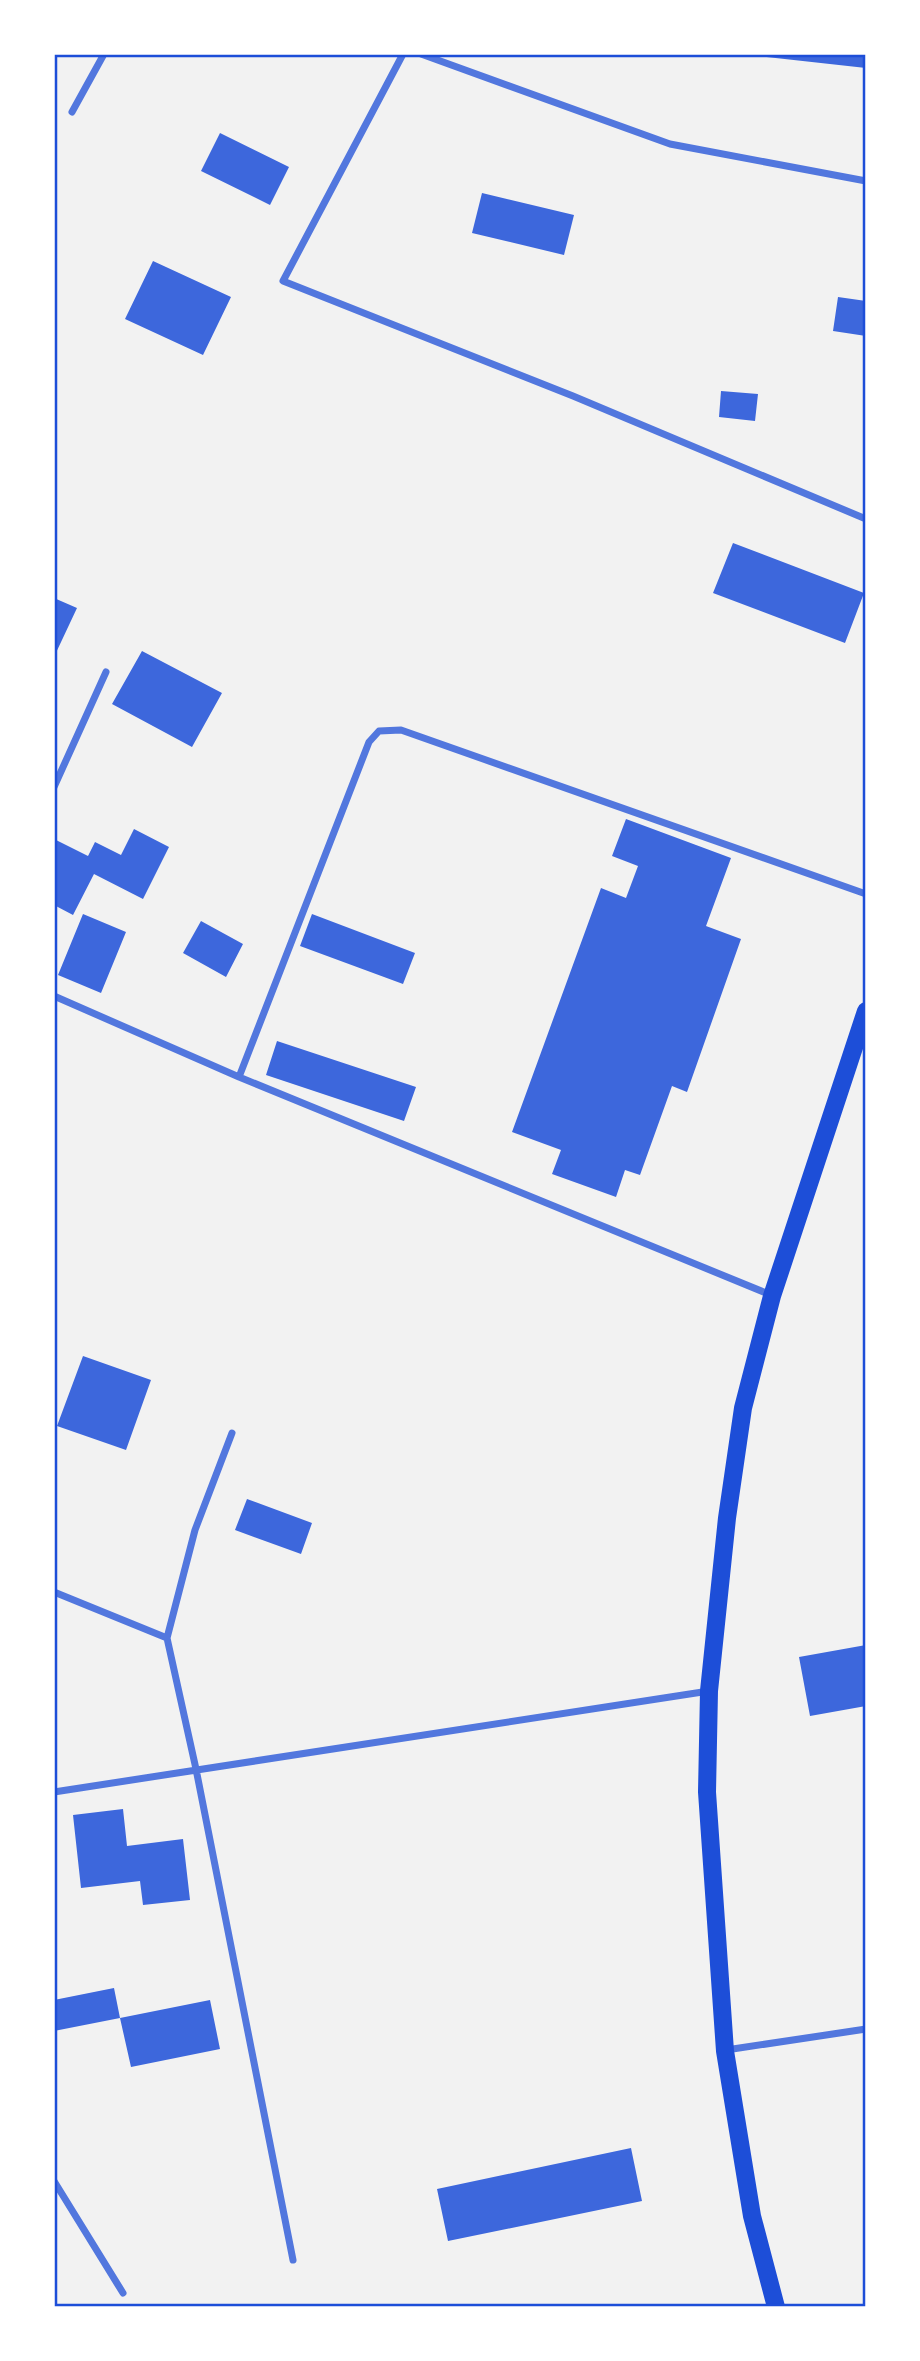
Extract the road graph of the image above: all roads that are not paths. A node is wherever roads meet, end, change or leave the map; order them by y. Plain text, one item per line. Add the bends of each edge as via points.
1 (104, 54) edge
2 (403, 54) edge
3 (421, 54) edge
4 (72, 113) dead end
5 (866, 181) edge
6 (866, 519) edge
7 (106, 672) dead end
8 (54, 787) edge
9 (866, 894) edge
10 (54, 996) edge
11 (866, 1011) edge
12 (239, 1077) junction
13 (772, 1296) junction
14 (232, 1433) dead end
15 (54, 1592) edge
16 (167, 1638) junction
17 (709, 1691) junction
18 (197, 1769) junction
19 (54, 1792) edge
20 (866, 2029) edge
21 (725, 2050) junction
22 (54, 2180) edge
23 (293, 2260) dead end
24 (123, 2293) dead end
25 (776, 2307) edge

1 - 4 street
2 - 6 street via 284,281
3 - 5 street via 670,144
7 - 8 street
9 - 12 street via 401,730 379,731 369,742
10 - 12 street
11 - 13 main road
12 - 13 street
13 - 17 main road via 743,1408
14 - 16 street via 195,1530
15 - 16 street
16 - 18 street
17 - 18 street
17 - 21 main road via 706,1792
18 - 19 street
18 - 23 street
20 - 21 street
21 - 25 main road via 752,2216
22 - 24 street

